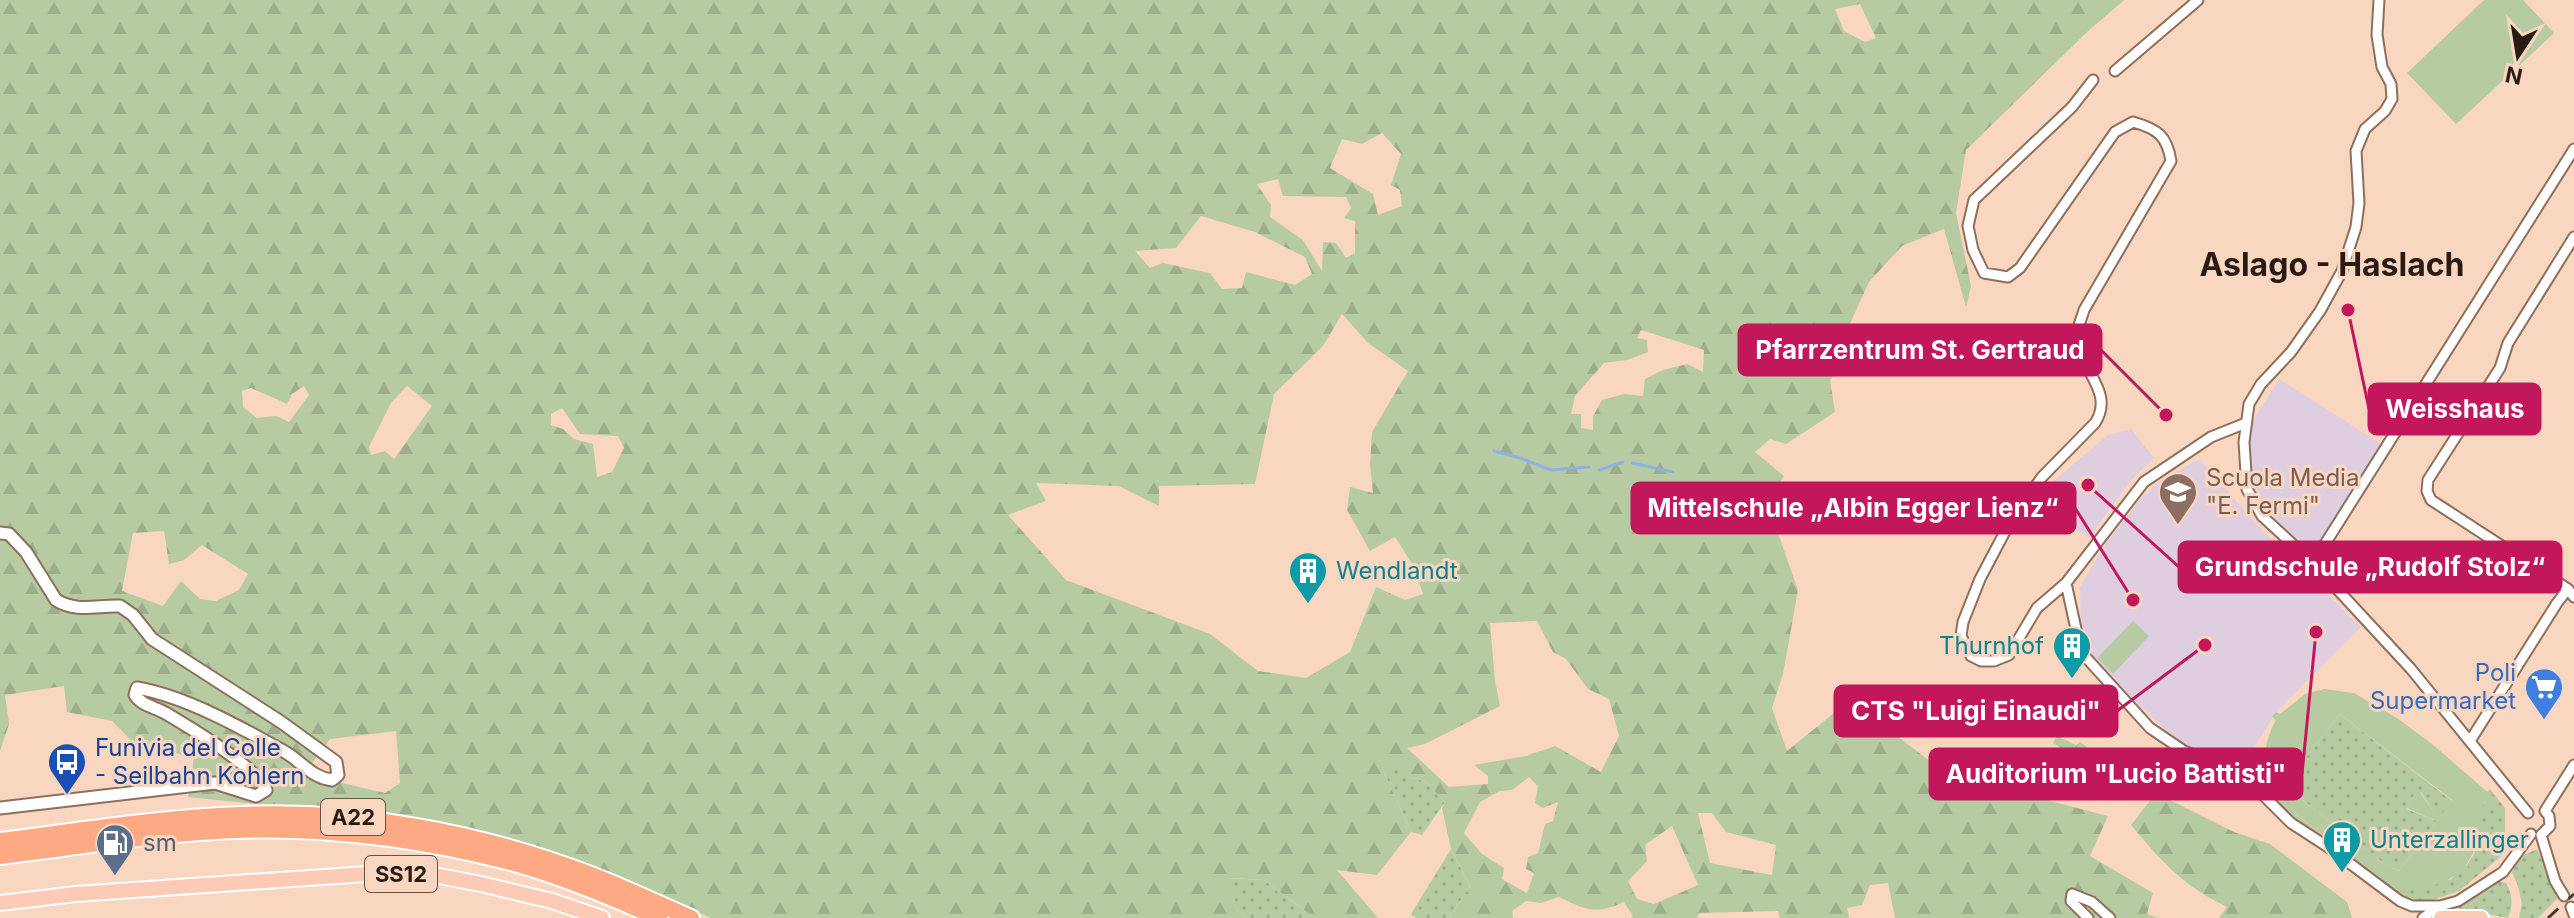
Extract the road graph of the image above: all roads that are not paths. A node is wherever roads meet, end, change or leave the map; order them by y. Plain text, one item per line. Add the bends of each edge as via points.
1 (2198, 0) edge
2 (2379, 0) edge
3 (2115, 71) dead end
4 (2093, 80) dead end
5 (2574, 149) edge
6 (2574, 237) edge
7 (2246, 423) junction
8 (0, 533) edge
9 (2313, 563) junction
10 (2066, 583) junction
11 (2571, 593) edge
12 (2470, 741) junction
13 (2574, 765) edge
14 (0, 808) edge
15 (2545, 811) junction
16 (2528, 813) junction
17 (2536, 834) junction
18 (0, 841) edge
19 (0, 856) edge
20 (2564, 896) dead end
21 (0, 903) edge
22 (2440, 912) edge
23 (602, 918) edge
24 (659, 918) edge
25 (691, 918) edge
26 (2088, 918) edge
27 (2110, 918) edge
28 (2423, 918) edge
29 (2481, 918) edge

1 - 3 street
2 - 7 street via 2377,35 2392,99 2365,129 2356,151 2359,203 2354,233 2342,271 2320,311 2261,384 2249,404
4 - 10 street via 2072,107 1974,200 1968,226 1984,273 2008,277 2020,268 2115,132 2133,122 2156,131 2168,144 2171,161 2084,310 2076,334 2082,359 2100,389 2100,414 2044,474 2009,524 1963,622 1964,647 1981,661 2009,655 2037,608
5 - 9 street
6 - 11 street via 2508,343 2500,368 2428,480 2427,491 2431,500
7 - 9 street via 2244,467 2254,504
7 - 10 street via 2211,437 2144,482
8 - 14 street via 9,534 26,552 56,600 85,609 120,606 152,639 336,762 338,775 320,779 287,753 216,717 137,688 139,702 247,767 266,790 256,796 215,783
9 - 12 street
10 - 22 street via 2081,652 2166,740 2243,775 2291,823 2400,901
11 - 12 street via 2557,603
12 - 16 street
13 - 15 street
15 - 16 street
15 - 17 street via 2550,826
16 - 17 street via 2524,824
17 - 20 street
17 - 22 street via 2503,872
18 - 25 highway, A22 via 242,815 352,817 512,849 591,875
19 - 24 highway, A22 via 199,832 352,833 513,863
21 - 23 main road, SS12 via 381,873 481,884
22 - 28 street
22 - 29 main road
26 - 27 street via 2075,908 2072,894

